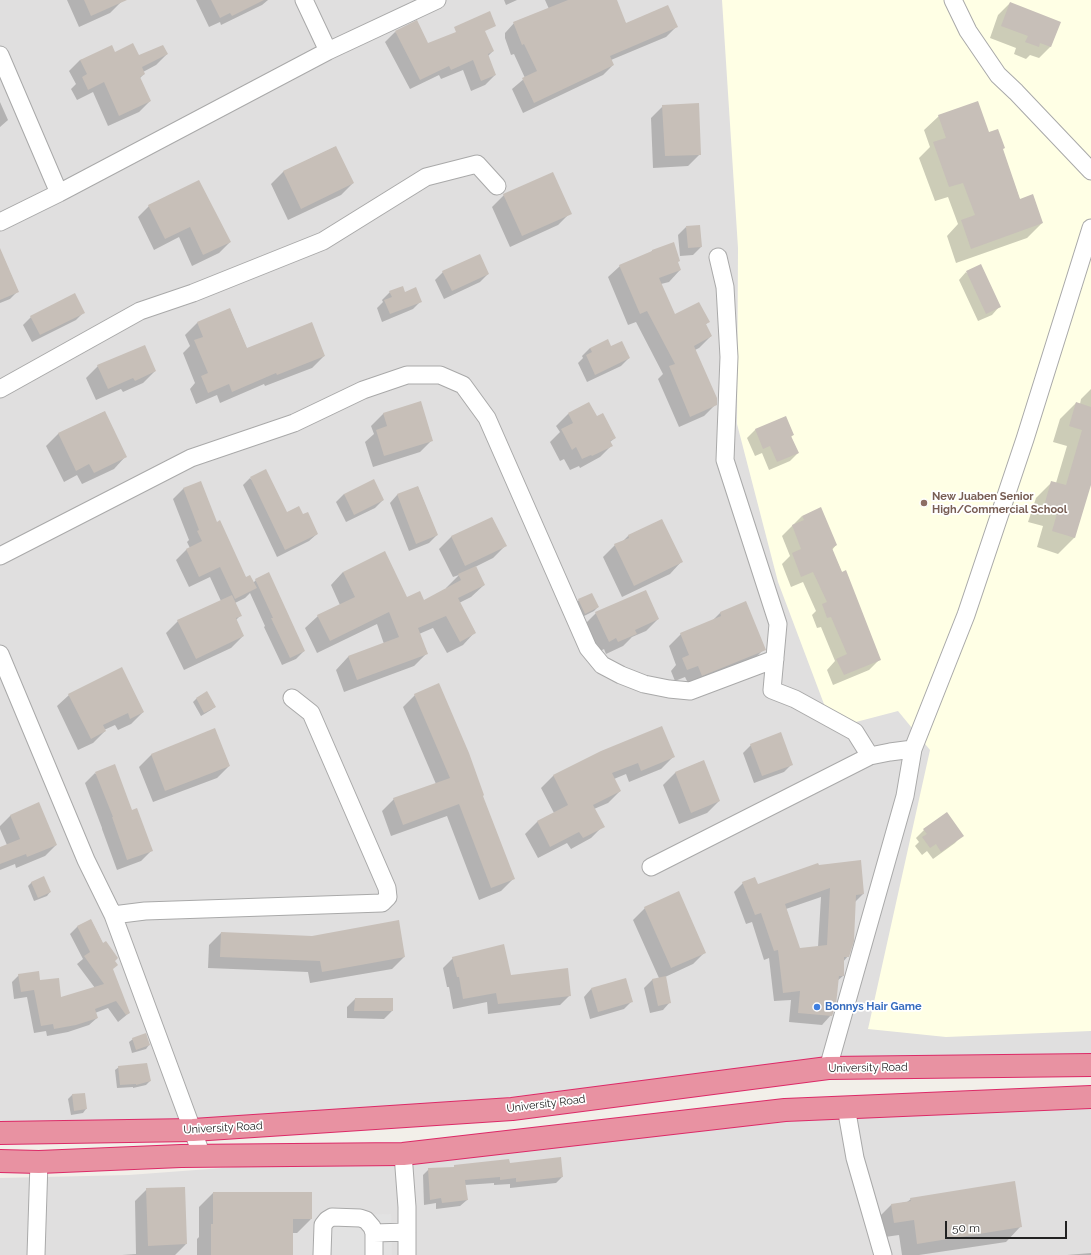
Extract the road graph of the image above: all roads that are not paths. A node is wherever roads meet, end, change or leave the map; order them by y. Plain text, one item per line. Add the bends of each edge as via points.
1 (304, 0) edge
2 (438, 0) edge
3 (953, 0) edge
4 (328, 51) junction
5 (0, 55) edge
6 (1091, 171) edge
7 (498, 186) dead end
8 (59, 193) junction
9 (0, 222) edge
10 (1091, 228) edge
11 (718, 257) dead end
12 (0, 389) edge
13 (0, 556) edge
14 (0, 654) edge
15 (775, 659) junction
16 (292, 698) dead end
17 (913, 749) junction
18 (870, 756) junction
19 (651, 867) dead end
20 (113, 915) junction
21 (1091, 1065) edge
22 (828, 1068) junction
23 (1091, 1097) edge
24 (846, 1107) junction
25 (193, 1130) junction
26 (150, 1131) junction
27 (0, 1133) edge
28 (403, 1154) junction
29 (202, 1156) junction
30 (150, 1157) junction
31 (0, 1161) edge
32 (40, 1162) junction
33 (407, 1232) junction
34 (374, 1233) junction
35 (36, 1255) edge
36 (322, 1255) edge
37 (374, 1255) edge
38 (407, 1255) edge
39 (883, 1255) edge

1 - 4 street
2 - 4 street
3 - 6 street via 968,31 998,75
4 - 8 street
5 - 8 street
7 - 12 street via 478,164 426,177 323,240 193,293 140,311
8 - 9 street
10 - 17 street via 1025,440 966,615
11 - 15 street via 725,287 729,357 724,460 778,624
13 - 15 street via 192,458 294,423 363,390 407,376 440,375 463,385 487,418 588,648 602,665 644,684 669,690 690,691
14 - 20 street via 86,860
15 - 18 street via 772,690 795,699 855,732
16 - 20 street via 311,714 387,888 388,897 382,903 145,911
17 - 18 street
17 - 22 street via 905,796
18 - 19 street
20 - 25 street
21 - 22 highway, University Road
22 - 25 highway, University Road via 512,1109
23 - 24 highway
24 - 28 highway via 785,1110
24 - 39 street via 855,1158
25 - 26 highway, University Road
25 - 29 street
26 - 27 highway, University Road
26 - 30 highway
28 - 29 highway
28 - 33 street
29 - 30 highway
30 - 32 highway
31 - 32 highway
32 - 35 street
33 - 34 street
33 - 38 street
34 - 36 street via 372,1226 360,1218 327,1220 323,1225
34 - 37 street

